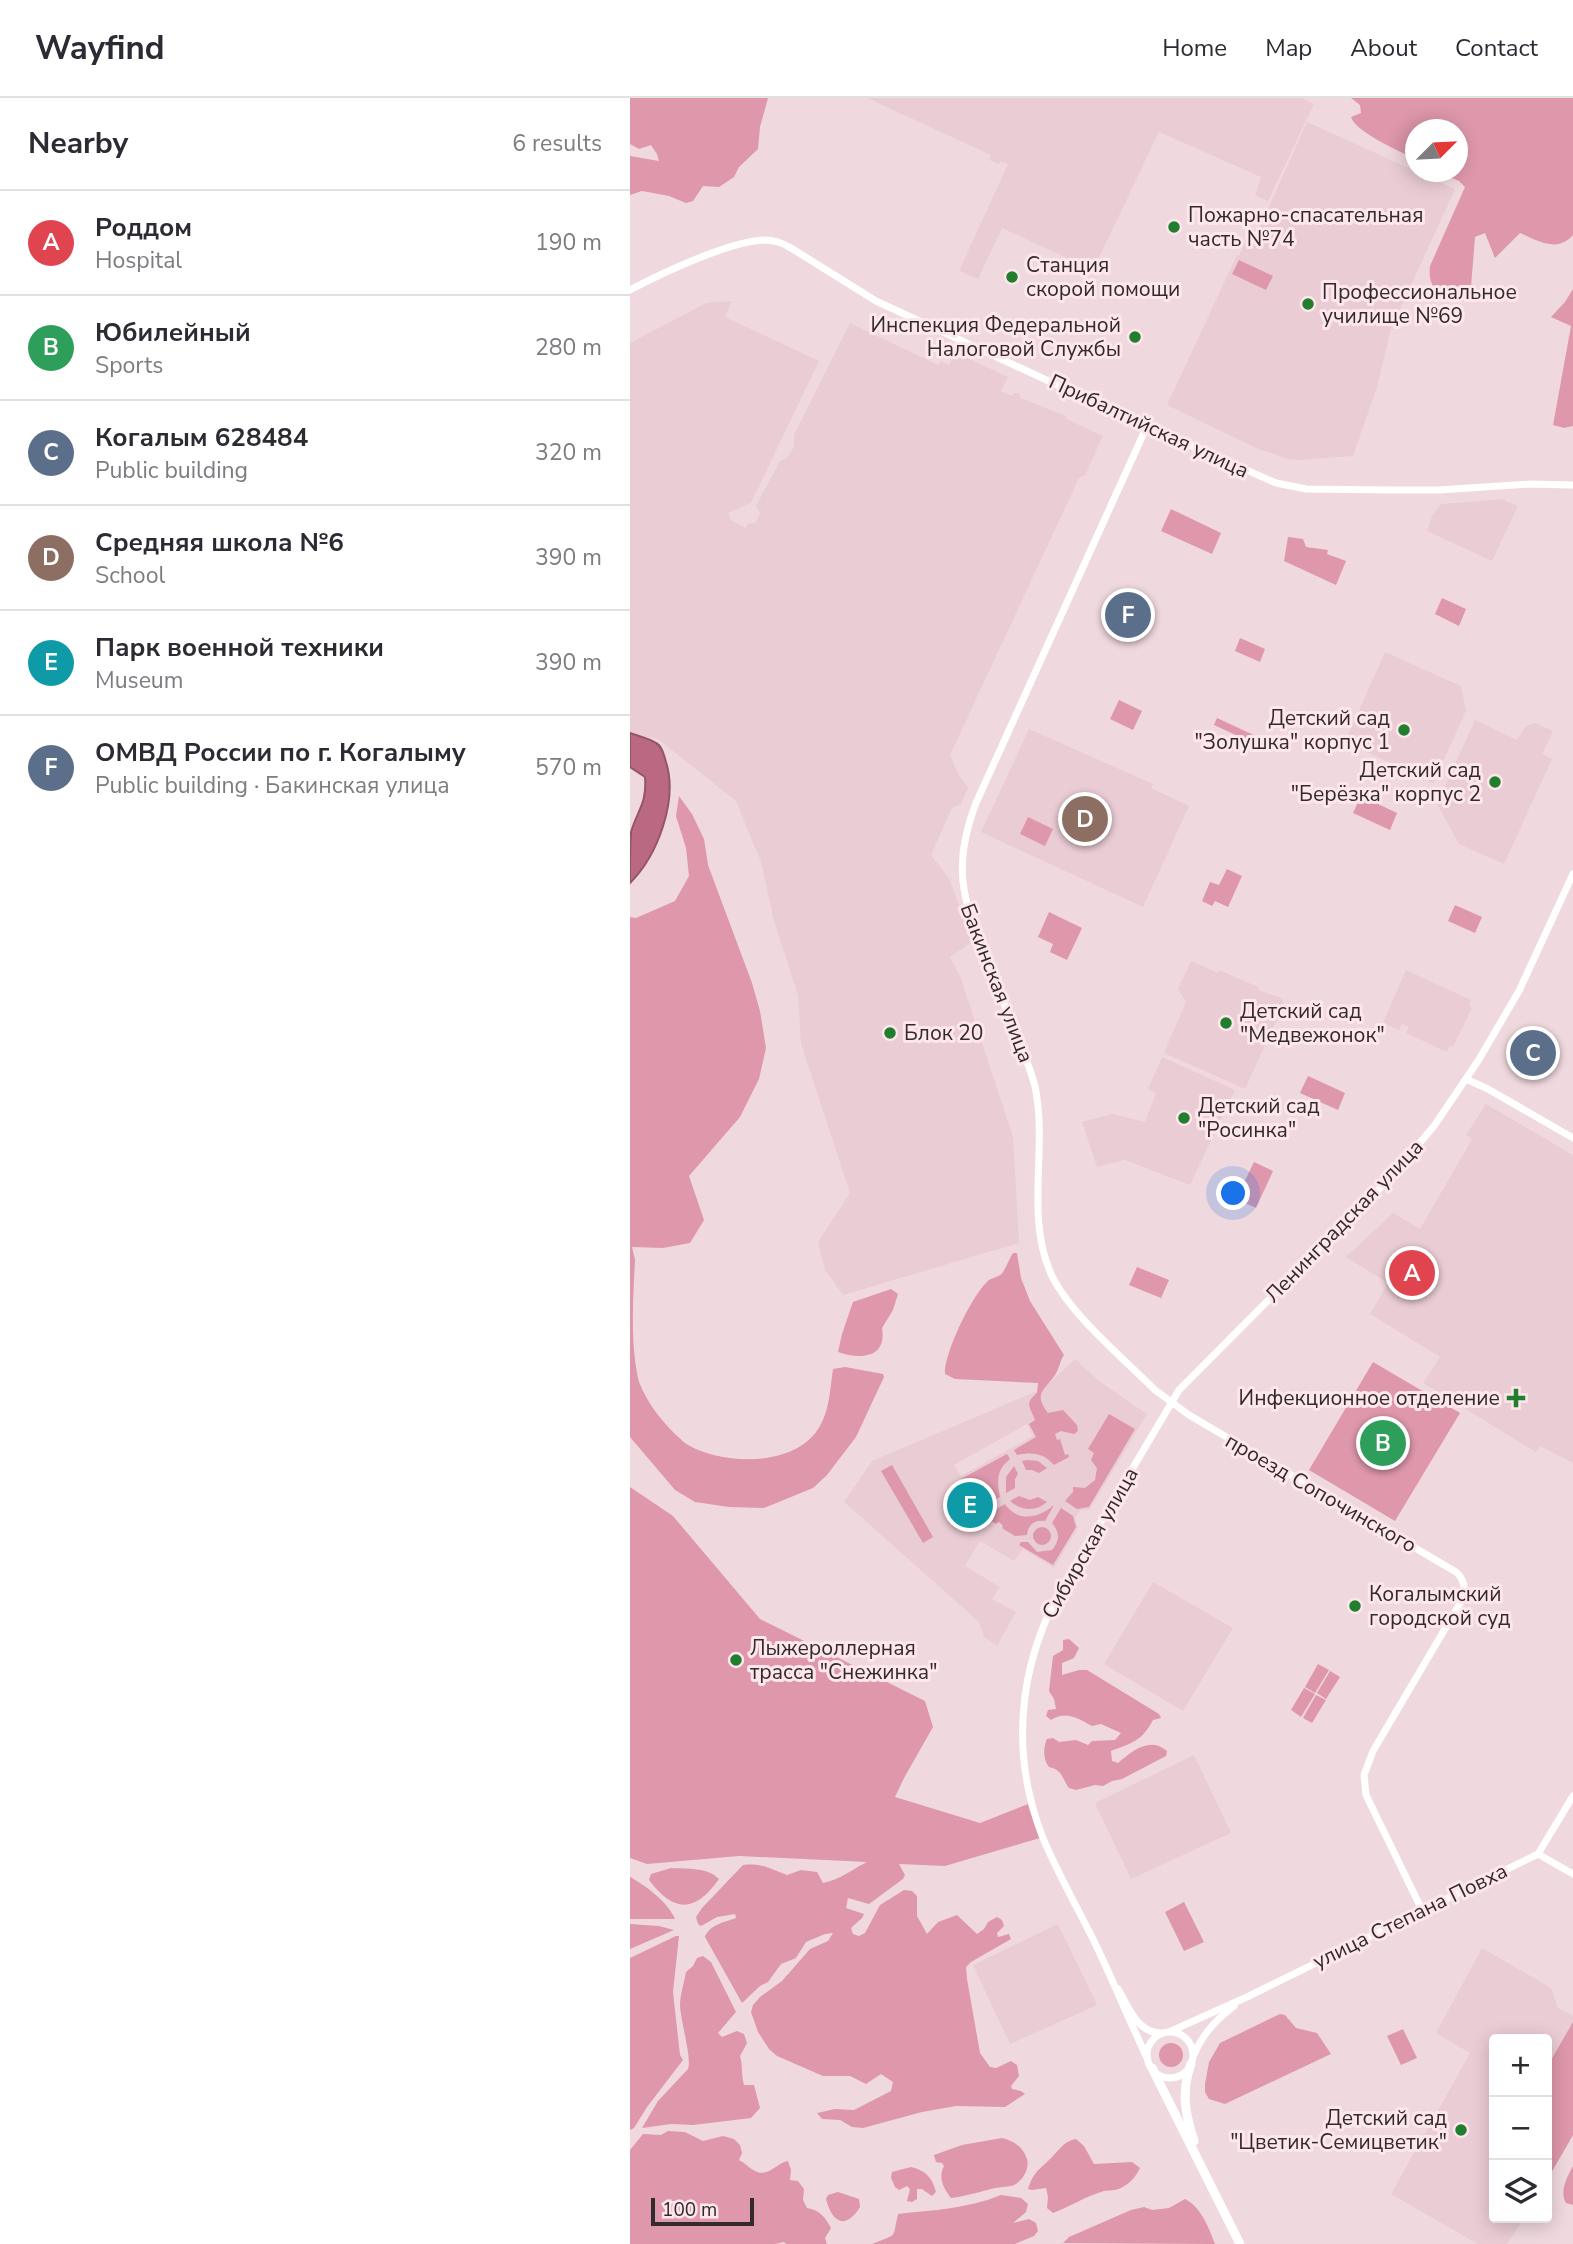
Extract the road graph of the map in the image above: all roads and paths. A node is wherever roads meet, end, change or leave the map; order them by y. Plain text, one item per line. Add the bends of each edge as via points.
1 (630, 290) edge
2 (1147, 426) junction
3 (1573, 485) edge
4 (1573, 874) edge
5 (1466, 1079) junction
6 (1573, 1138) edge
7 (1171, 1403) junction
8 (1573, 1796) edge
9 (1538, 1854) junction
10 (1573, 1874) edge
11 (1422, 1910) junction
12 (1106, 1967) junction
13 (1247, 1997) junction
14 (1167, 2032) junction
15 (1192, 2062) junction
16 (1150, 2064) junction
17 (1202, 2166) junction
18 (1240, 2244) edge

1 - 2 street, Прибалтийская улица via 728,248 768,240 784,244 876,301
2 - 3 street, Прибалтийская улица via 1264,479 1306,489
2 - 7 street, Бакинская улица via 976,803 963,847 962,869 970,918 1035,1086 1039,1220 1048,1268 1076,1311
4 - 5 street, Ленинградская улица via 1523,983
5 - 6 street
5 - 7 street, Ленинградская улица via 1406,1161 1192,1375
7 - 11 street, проезд Сопочинского via 1462,1578 1465,1587 1457,1609 1373,1751 1364,1776 1374,1813
7 - 12 street, Сибирская улица via 1053,1605 1036,1643 1026,1683 1022,1736 1032,1804 1044,1841
8 - 9 street
9 - 10 street
9 - 11 street, улица Степана Повха
11 - 13 street, улица Степана Повха
12 - 14 street, Сибирская улица via 1139,2024 1150,2032
12 - 16 street, Сибирская улица
13 - 14 street, улица Степана Повха
13 - 15 street, улица Степана Повха via 1210,2026
14 - 15 street via 1188,2040
14 - 16 street via 1151,2042 1147,2051
15 - 16 street via 1173,2078 1161,2076
15 - 17 main road via 1185,2108
16 - 17 main road
17 - 18 main road

